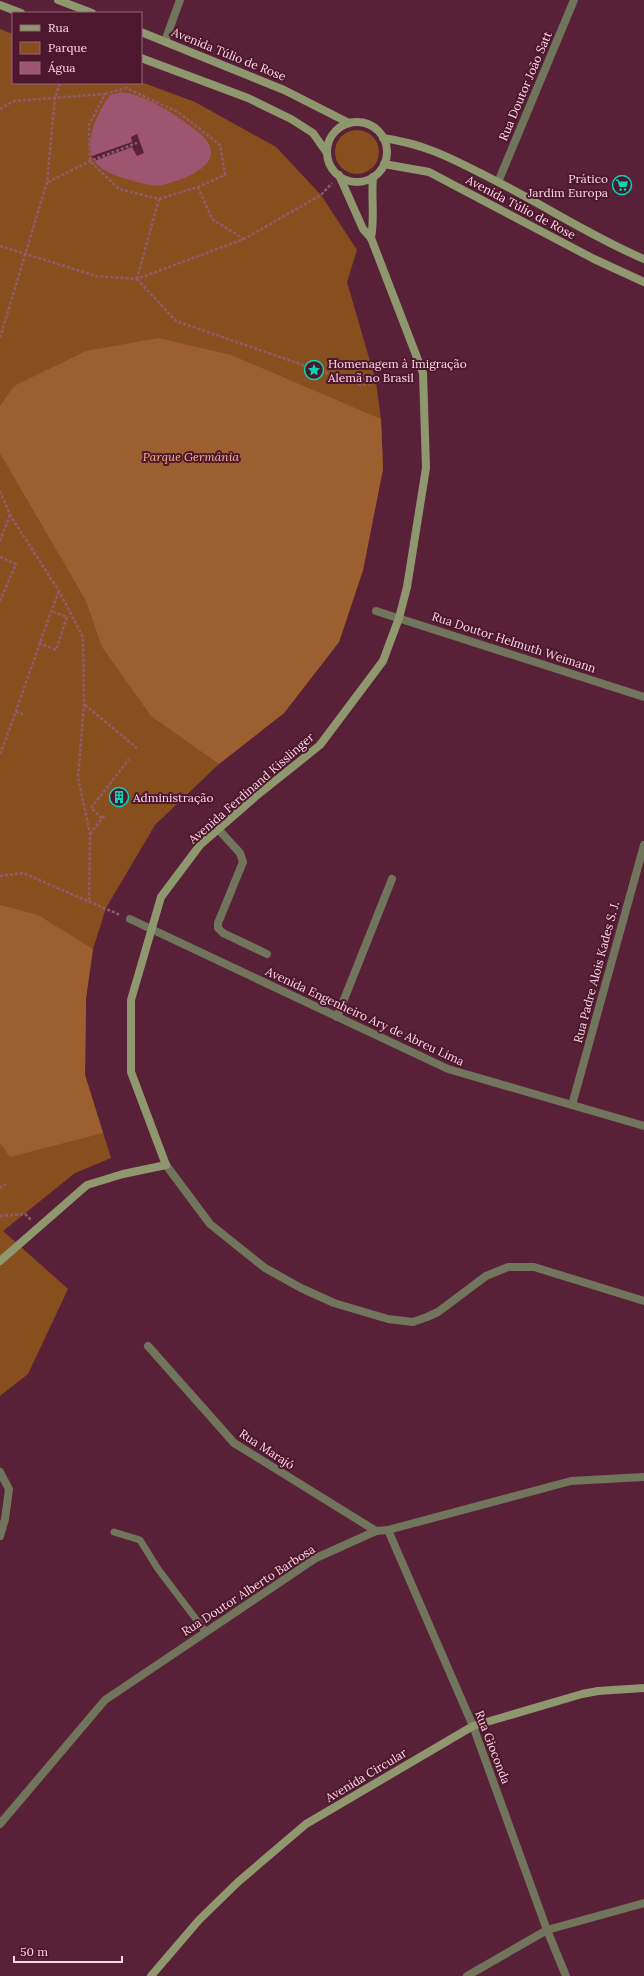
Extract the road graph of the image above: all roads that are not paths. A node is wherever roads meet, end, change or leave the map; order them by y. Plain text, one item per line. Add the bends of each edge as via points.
1 (58, 0) edge
2 (180, 0) edge
3 (574, 0) edge
4 (0, 5) edge
5 (18, 12) edge
6 (89, 12) edge
7 (142, 32) edge
8 (165, 41) junction
9 (142, 58) edge
10 (349, 123) junction
11 (383, 138) junction
12 (327, 153) junction
13 (384, 164) junction
14 (339, 175) junction
15 (373, 177) junction
16 (498, 182) junction
17 (371, 238) junction
18 (644, 259) edge
19 (644, 282) edge
20 (376, 611) dead end
21 (399, 618) junction
22 (644, 697) edge
23 (218, 829) junction
24 (644, 845) edge
25 (392, 879) dead end
26 (130, 919) road end
27 (152, 929) junction
28 (267, 954) dead end
29 (337, 1017) junction
30 (572, 1105) junction
31 (644, 1126) edge
32 (166, 1165) junction
33 (0, 1262) edge
34 (644, 1301) edge
35 (148, 1346) dead end
36 (0, 1472) edge
37 (644, 1477) edge
38 (388, 1530) junction
39 (376, 1531) junction
40 (114, 1532) dead end
41 (0, 1536) edge
42 (205, 1632) junction
43 (644, 1688) edge
44 (473, 1726) junction
45 (0, 1824) edge
46 (644, 1904) edge
47 (547, 1930) junction
48 (151, 1976) edge
49 (467, 1976) edge
50 (566, 1976) edge

1 - 6 street
2 - 8 street
3 - 16 street, Rua Doutor João Satt
4 - 5 street
7 - 8 street, Avenida Túlio de Rose
8 - 10 street, Avenida Túlio de Rose via 284,90
9 - 12 street via 248,98 291,119 313,133
10 - 11 street via 369,124
10 - 12 street via 332,135
11 - 13 street via 386,148
11 - 16 street, Avenida Túlio de Rose via 421,145
12 - 14 street via 328,161
13 - 15 street
13 - 19 street, Avenida Túlio de Rose via 429,172 594,259
14 - 15 street via 356,182
14 - 17 street, Avenida Ferdinand Kisslinger via 363,229
15 - 17 street, Avenida Ferdinand Kisslinger
16 - 18 street, Avenida Túlio de Rose via 610,244
17 - 21 street, Avenida Ferdinand Kisslinger via 423,373 426,468 407,587
20 - 21 street, Rua Doutor Helmuth Weimann
21 - 22 street, Rua Doutor Helmuth Weimann
21 - 23 street, Avenida Ferdinand Kisslinger via 383,661 320,745
23 - 27 street, Avenida Ferdinand Kisslinger via 200,844 162,897
23 - 28 street via 240,853 243,862 218,928 223,933
24 - 30 street, Rua Padre Alois Kades S. J.
25 - 29 street
26 - 27 street, Avenida Engenheiro Ary de Abreu Lima
27 - 29 street, Avenida Engenheiro Ary de Abreu Lima
27 - 32 street, Avenida Ferdinand Kisslinger via 131,1000 132,1072
29 - 30 street, Avenida Engenheiro Ary de Abreu Lima via 448,1070
30 - 31 street, Avenida Engenheiro Ary de Abreu Lima
32 - 33 street via 87,1185
32 - 34 street, Avenida Ferdinand Kisslinger via 210,1224 265,1268 334,1303 388,1319 413,1322 438,1312 486,1276 508,1267 534,1267
35 - 39 street, Rua Marajó via 234,1443
36 - 41 street via 9,1489
37 - 38 street, Rua Doutor Alberto Barbosa via 572,1481
38 - 39 street, Rua Doutor Alberto Barbosa
38 - 44 street, Rua Gioconda
39 - 42 street, Rua Doutor Alberto Barbosa via 316,1558
40 - 42 lane via 140,1540 158,1569
42 - 45 street, Rua Doutor Alberto Barbosa via 105,1700
43 - 44 street, Avenida Circular via 582,1694
44 - 47 street, Rua Gioconda
44 - 48 street, Avenida Circular via 306,1824 238,1882 199,1920
46 - 47 street
47 - 49 street
47 - 50 street, Rua Gioconda

